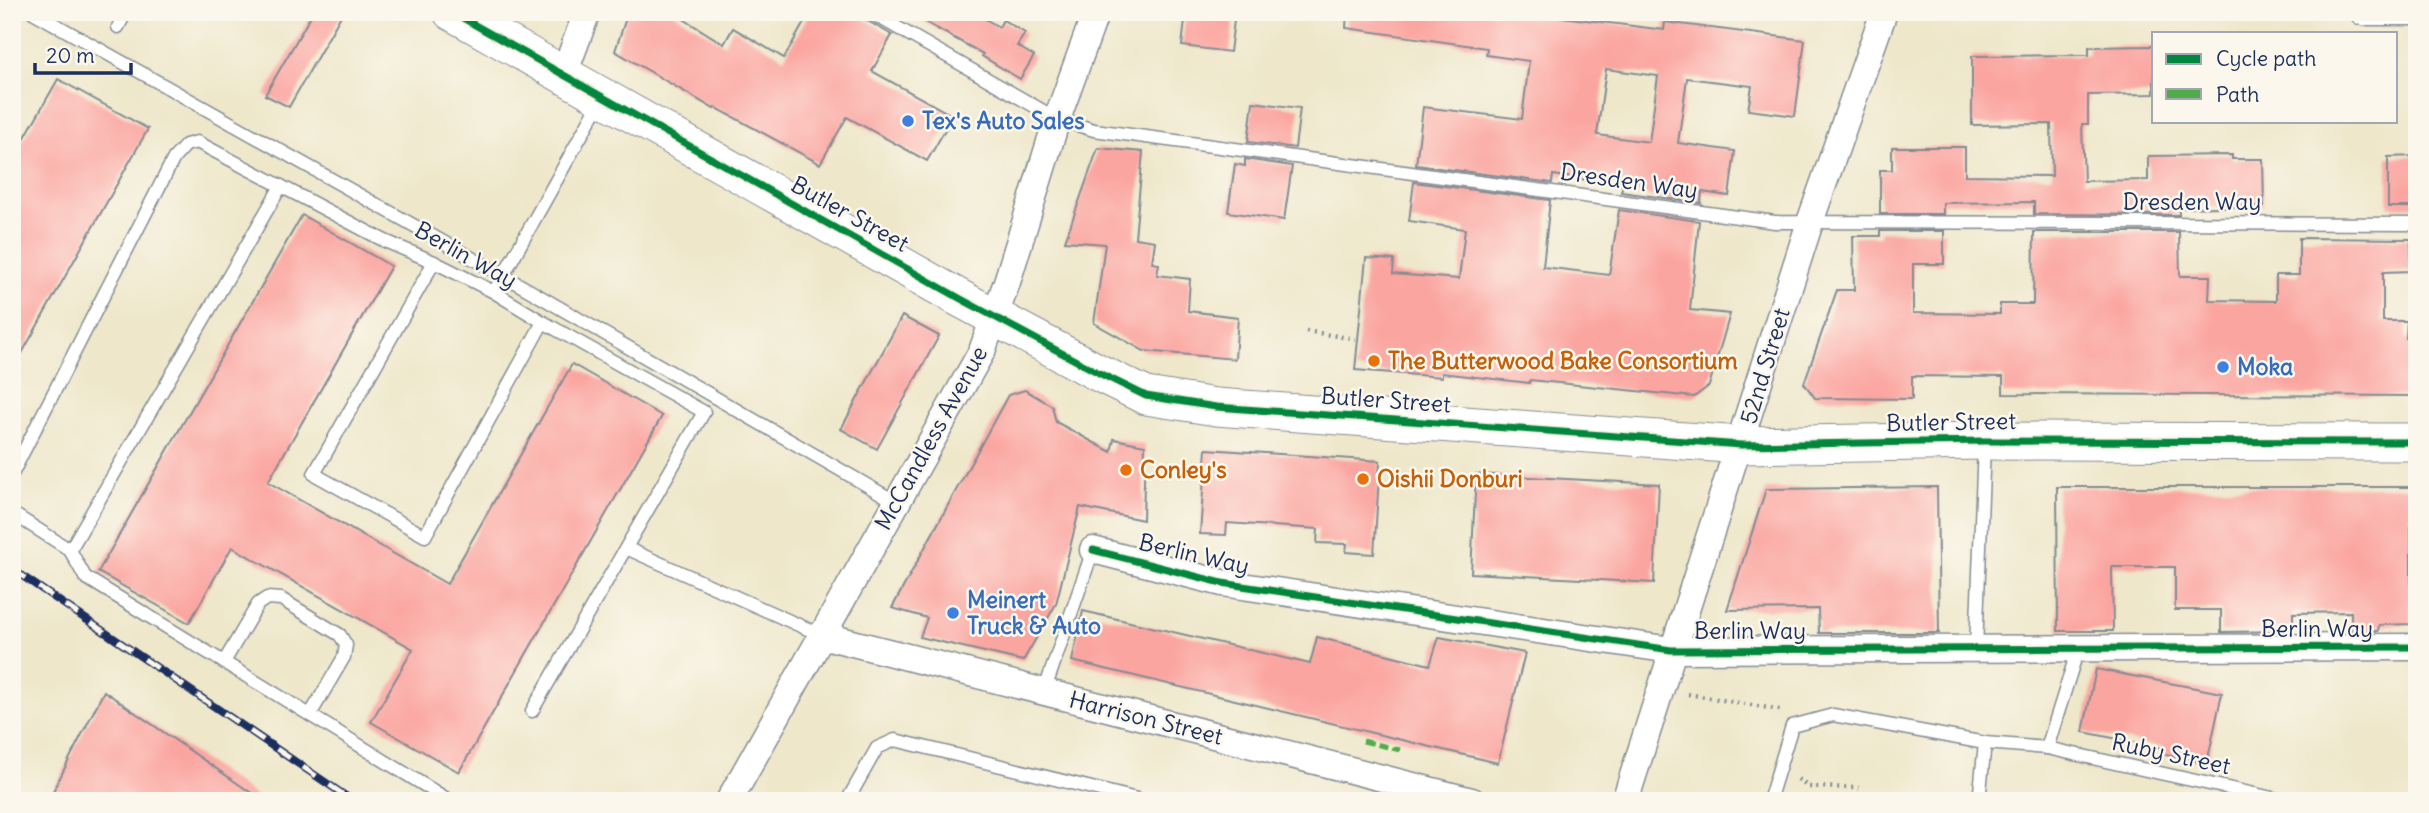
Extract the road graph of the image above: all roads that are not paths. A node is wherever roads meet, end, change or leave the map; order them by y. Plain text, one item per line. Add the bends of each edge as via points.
1 (33, 12) edge
2 (126, 12) edge
3 (452, 12) edge
4 (586, 12) edge
5 (870, 12) edge
6 (1096, 12) edge
7 (1884, 12) edge
8 (2363, 12) edge
9 (2417, 12) edge
10 (118, 27) dead end
11 (564, 74) junction
12 (603, 97) junction
13 (1058, 119) junction
14 (281, 186) junction
15 (1810, 222) junction
16 (2417, 224) edge
17 (434, 262) junction
18 (503, 276) junction
19 (494, 292) junction
20 (994, 317) junction
21 (543, 322) junction
22 (1984, 441) junction
23 (2417, 442) edge
24 (1741, 445) junction
25 (12, 474) edge
26 (896, 502) junction
27 (12, 513) edge
28 (626, 548) junction
29 (71, 550) junction
30 (1093, 550) joint
31 (821, 635) junction
32 (2417, 648) edge
33 (2078, 649) junction
34 (1671, 650) junction
35 (1976, 651) junction
36 (224, 662) junction
37 (1044, 692) junction
38 (532, 711) dead end
39 (310, 715) junction
40 (1985, 743) junction
41 (2047, 748) junction
42 (450, 801) edge
43 (729, 801) edge
44 (846, 801) edge
45 (1145, 801) edge
46 (1472, 801) edge
47 (1625, 801) edge
48 (1769, 801) edge
49 (1979, 801) edge
50 (2286, 801) edge

1 - 18 lane, Berlin Way
2 - 10 lane
3 - 11 main road, Butler Street
4 - 11 street
5 - 13 lane, Dresden Way
6 - 13 street, McCandless Avenue
7 - 15 street, 52nd Street
8 - 9 street
11 - 12 main road, Butler Street
12 - 18 lane
12 - 20 main road, Butler Street
13 - 15 lane, Dresden Way via 1108,132 1775,222
13 - 20 street, McCandless Avenue
14 - 17 lane
14 - 25 lane via 197,142 186,145 174,158
14 - 29 lane
15 - 16 lane, Dresden Way
15 - 24 street, 52nd Street
17 - 19 lane
17 - 21 lane via 314,474 425,536
18 - 19 lane
18 - 26 lane, Berlin Way
19 - 21 lane
20 - 24 main road, Butler Street via 1146,396 1216,407
20 - 26 street, McCandless Avenue via 982,351
21 - 28 lane via 704,412
22 - 23 main road, Butler Street
22 - 24 main road, Butler Street
22 - 35 lane
24 - 34 street, 52nd Street
26 - 31 street, McCandless Avenue
27 - 29 lane
28 - 31 lane
28 - 38 lane
29 - 36 lane via 85,577
30 - 34 street, Berlin Way via 1222,583
30 - 37 lane
31 - 37 street, Harrison Street
31 - 43 street, McCandless Avenue
32 - 33 street, Berlin Way
33 - 35 street, Berlin Way
33 - 41 lane
34 - 35 street, Berlin Way
34 - 47 street, 52nd Street
36 - 39 lane
36 - 39 lane via 258,604 267,598 281,599 340,635 346,645 344,657
37 - 46 street, Harrison Street
39 - 42 lane
40 - 41 lane, Ruby Street
40 - 48 lane, Ruby Street via 1833,715 1792,726
40 - 49 lane
41 - 50 lane, Ruby Street
44 - 45 lane via 877,748 895,740

